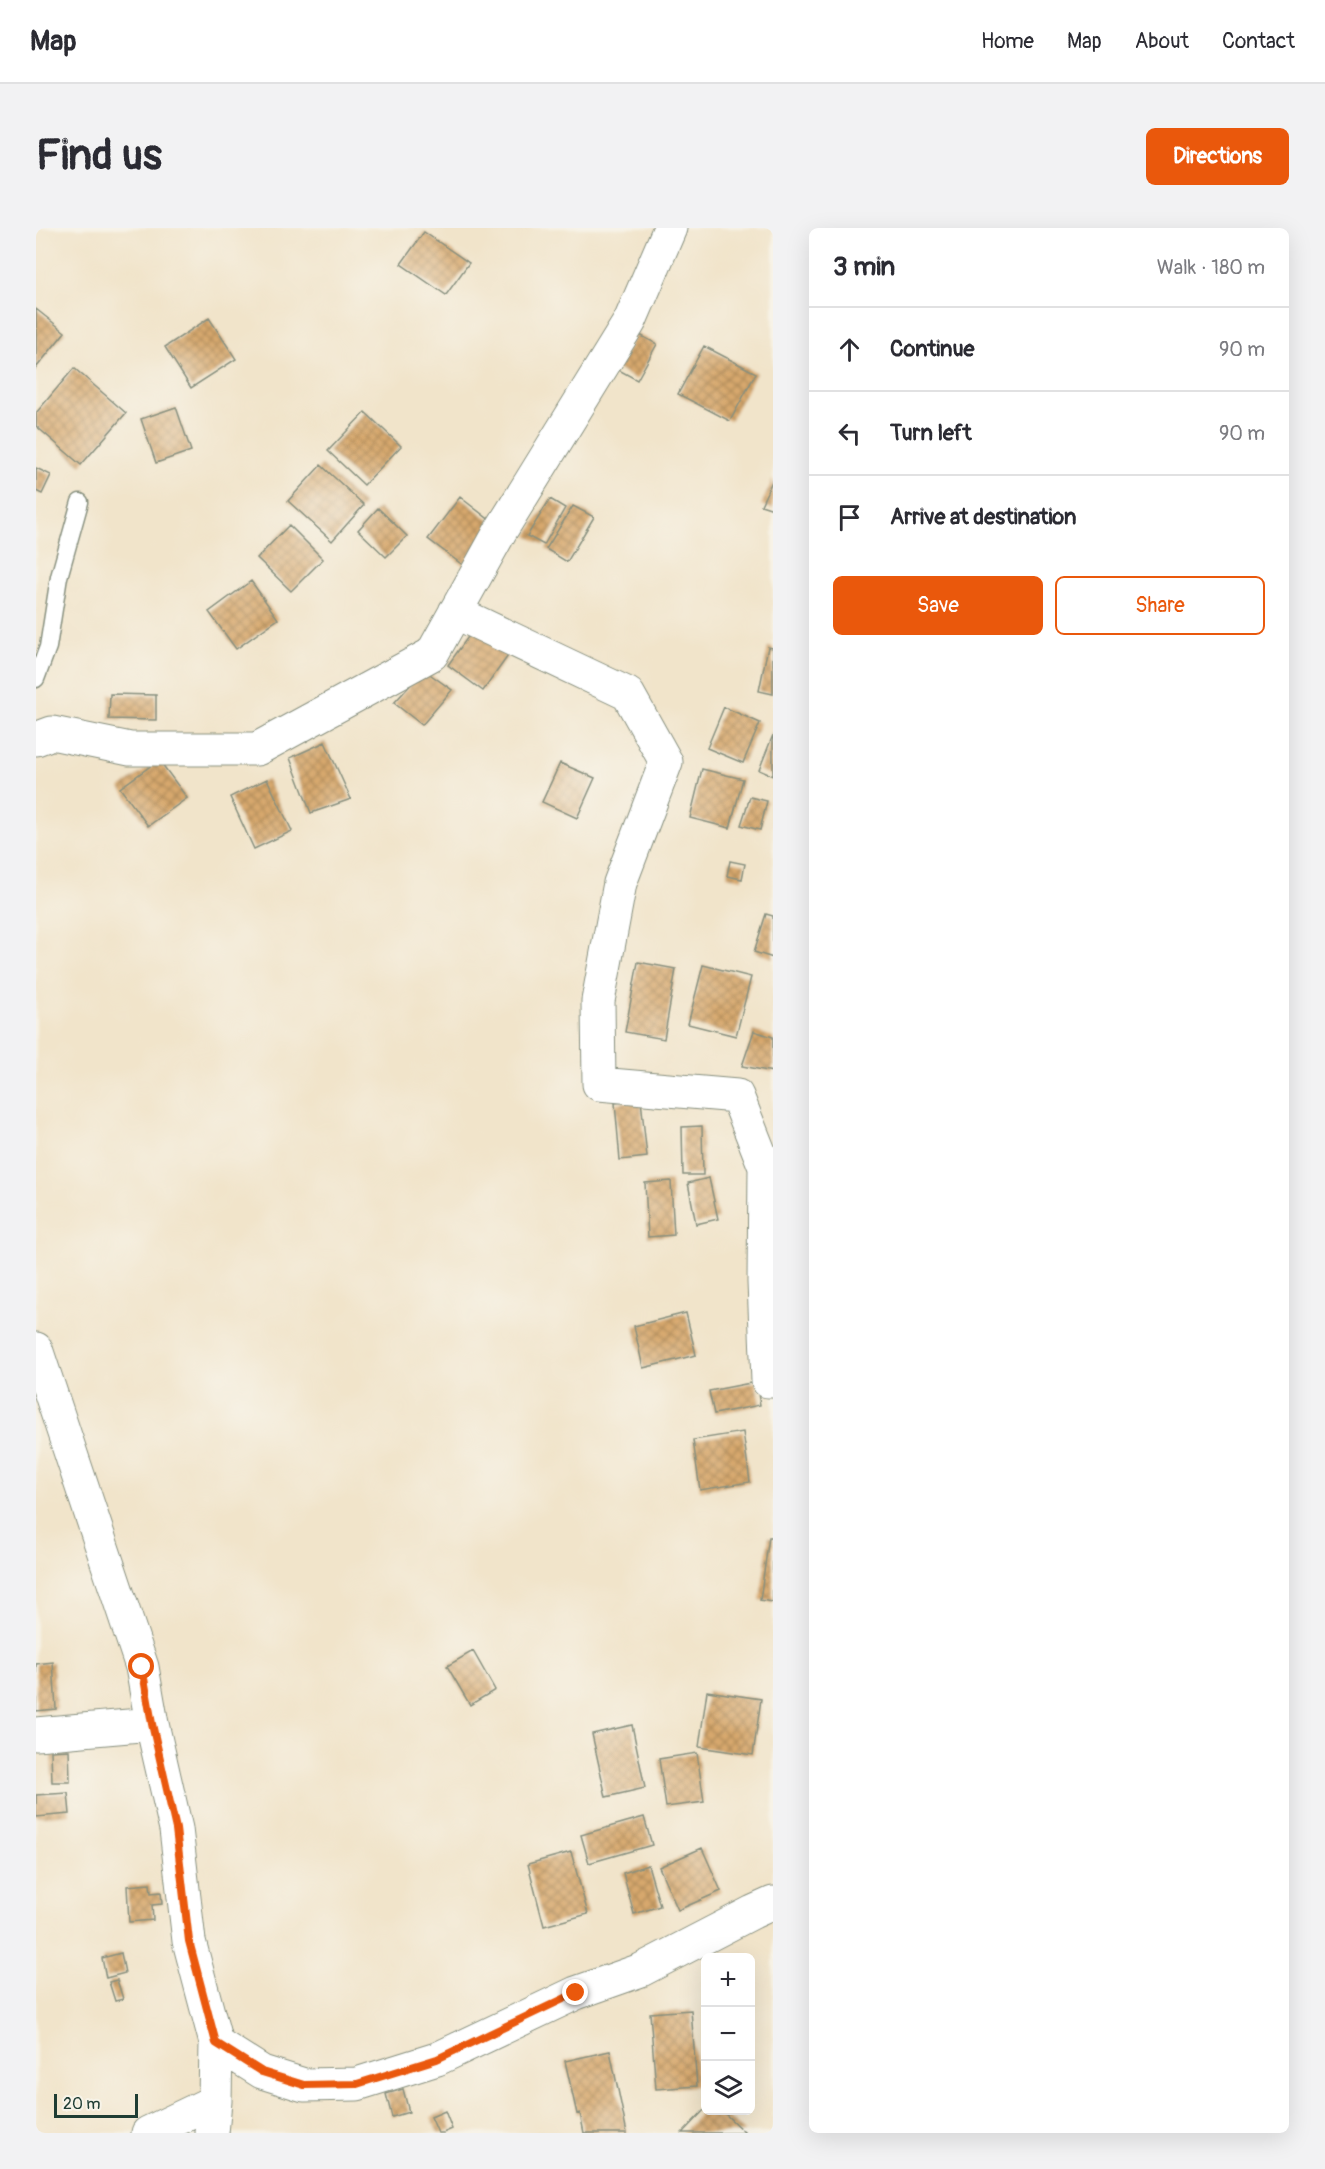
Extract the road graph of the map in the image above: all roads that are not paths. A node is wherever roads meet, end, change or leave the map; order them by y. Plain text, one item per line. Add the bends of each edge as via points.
1 (670, 228) edge
2 (80, 502) dead end
3 (455, 612) junction
4 (36, 679) edge
5 (36, 739) edge
6 (36, 1349) edge
7 (773, 1381) edge
8 (152, 1724) junction
9 (36, 1734) edge
10 (773, 1903) edge
11 (216, 2043) junction
12 (213, 2117) edge
13 (148, 2133) edge

1 - 3 street via 630,321
2 - 4 lane via 59,577 48,647
3 - 5 street via 432,654 257,749 130,749 52,733
3 - 7 street via 628,694 666,762 621,883 598,1001 599,1084 737,1096 765,1167 764,1282 768,1381
6 - 8 street via 142,1667
8 - 9 street
8 - 11 street via 176,1829 189,1941
10 - 11 street via 641,1970 576,1993 437,2059 357,2084 304,2085 262,2072
11 - 12 street
12 - 13 street

